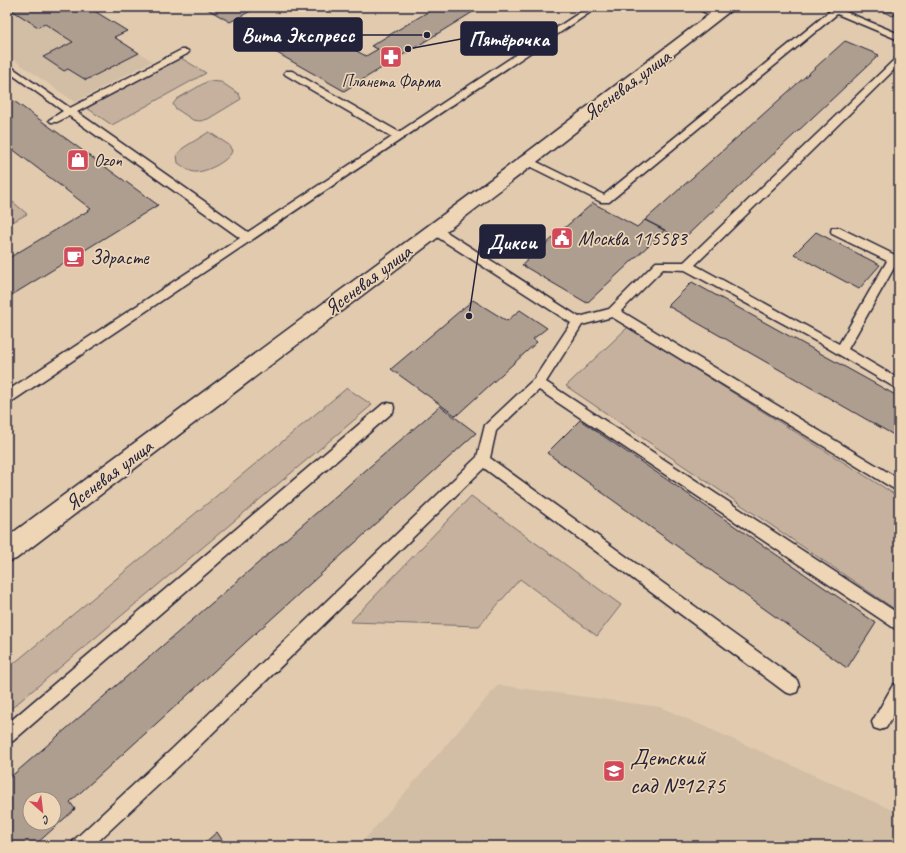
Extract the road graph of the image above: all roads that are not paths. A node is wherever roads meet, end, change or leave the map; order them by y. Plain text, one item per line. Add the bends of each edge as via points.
1 (594, 7) edge
2 (698, 7) edge
3 (826, 7) edge
4 (723, 11) edge
5 (836, 11) junction
6 (899, 37) edge
7 (184, 52) dead end
8 (899, 60) edge
9 (7, 67) edge
10 (289, 73) dead end
11 (70, 112) junction
12 (54, 120) dead end
13 (399, 137) junction
14 (527, 161) junction
15 (435, 230) junction
16 (836, 231) dead end
17 (248, 238) junction
18 (687, 266) junction
19 (613, 312) junction
20 (578, 322) junction
21 (841, 351) junction
22 (538, 383) junction
23 (899, 385) edge
24 (7, 398) edge
25 (388, 408) dead end
26 (483, 460) junction
27 (899, 486) edge
28 (7, 552) edge
29 (899, 623) edge
30 (791, 686) dead end
31 (899, 690) edge
32 (880, 722) dead end
33 (7, 735) edge
34 (80, 846) edge

1 - 13 lane
2 - 4 lane
3 - 5 lane
4 - 14 main road, Ясеневая улица
5 - 6 lane
5 - 14 lane via 605,200
7 - 11 lane
8 - 18 lane
9 - 11 lane
10 - 13 lane
11 - 12 lane
11 - 17 lane
13 - 17 lane
14 - 15 main road, Ясеневая улица
15 - 20 lane
15 - 28 main road, Ясеневая улица
16 - 21 lane via 893,259
17 - 24 lane
18 - 19 lane via 660,265
18 - 21 lane
19 - 20 lane
19 - 27 lane
20 - 22 lane
21 - 23 lane
22 - 26 lane via 490,429
22 - 29 lane
25 - 33 lane
26 - 30 lane
26 - 34 lane via 188,746
31 - 32 lane

